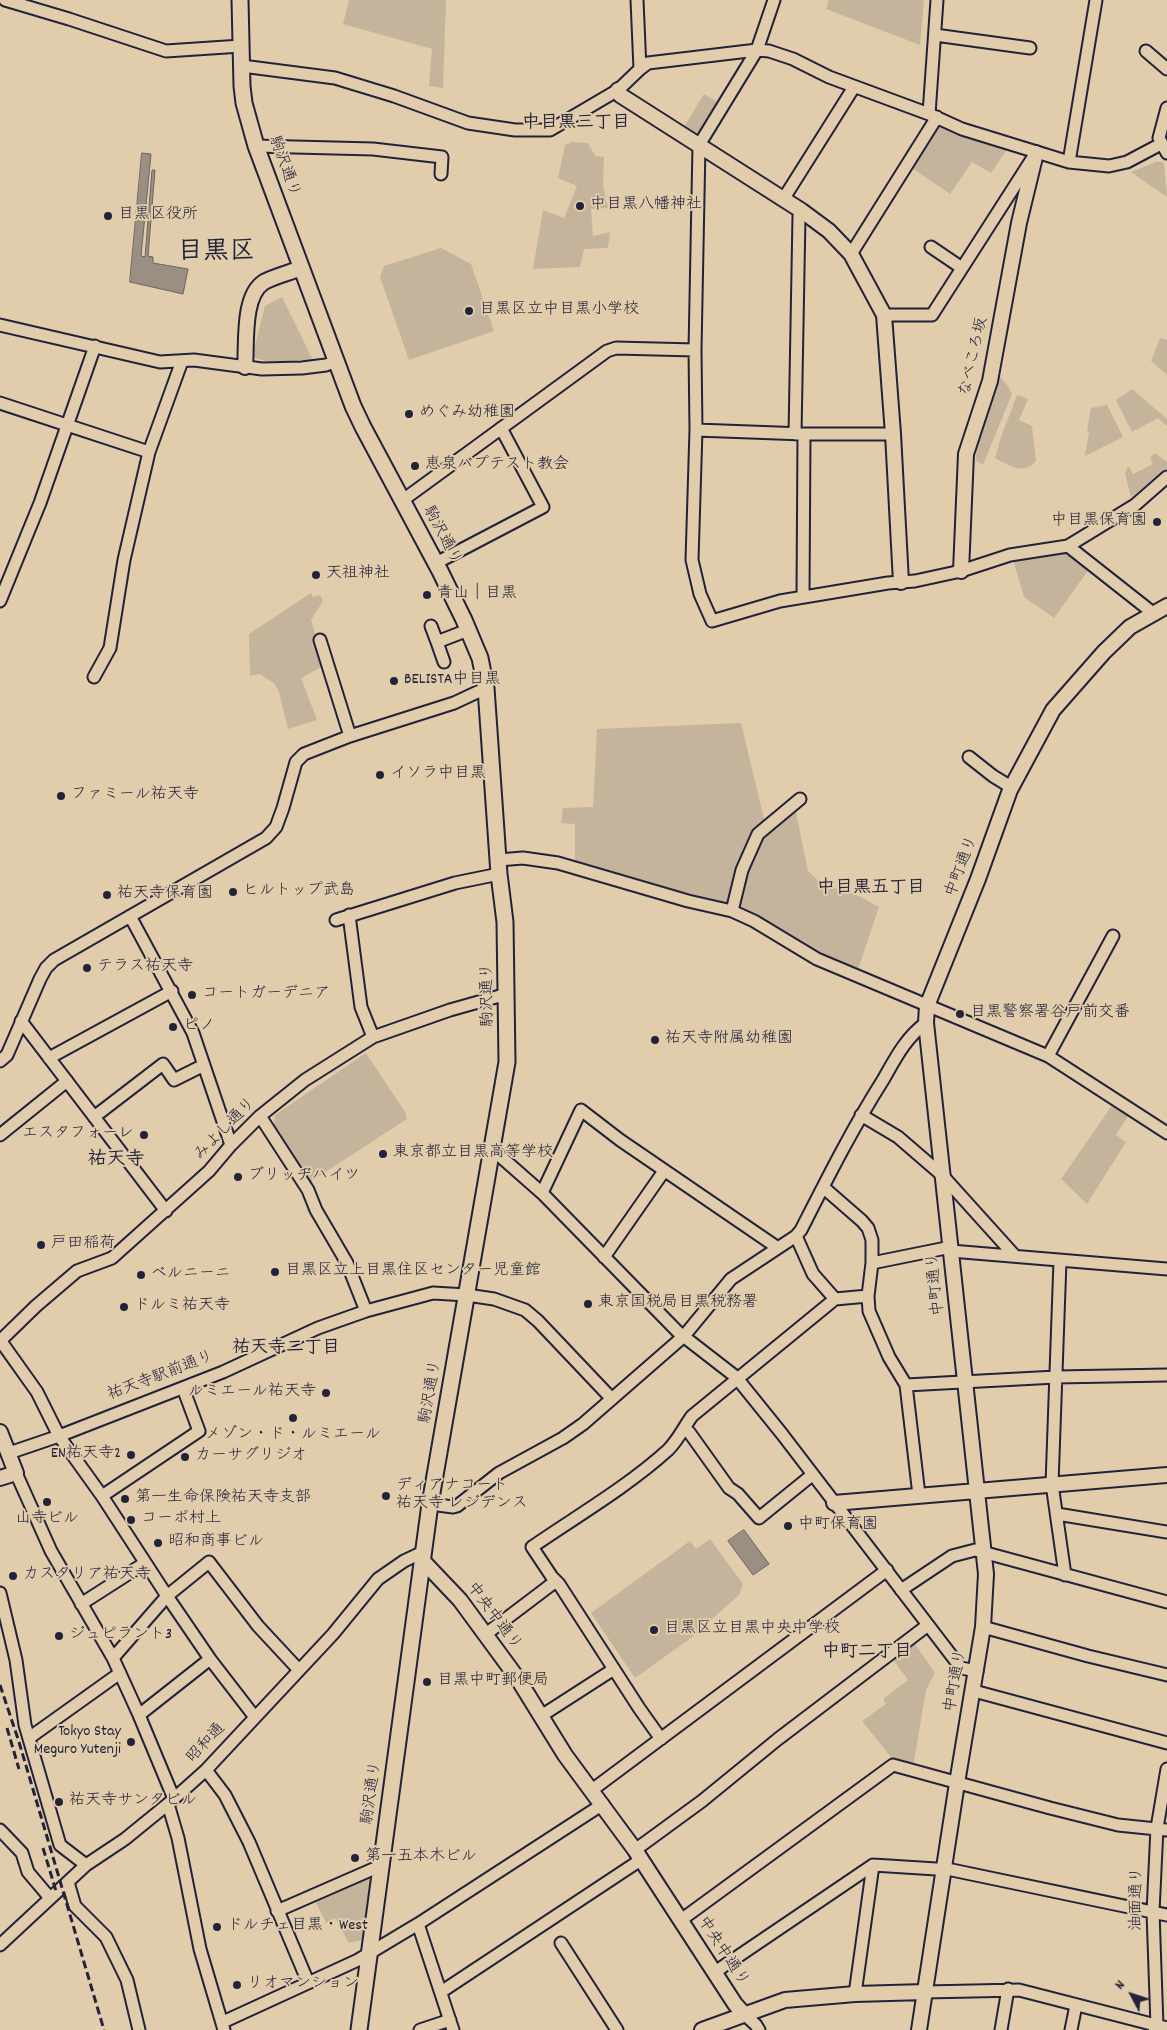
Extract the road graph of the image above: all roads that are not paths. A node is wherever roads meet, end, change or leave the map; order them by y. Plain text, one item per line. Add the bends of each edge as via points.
1 (5, 0) edge
2 (240, 0) edge
3 (637, 0) edge
4 (774, 0) edge
5 (937, 0) edge
6 (1096, 0) edge
7 (935, 35) junction
8 (241, 46) junction
9 (1030, 48) dead end
10 (757, 50) junction
11 (1146, 51) dead end
12 (242, 66) junction
13 (641, 66) junction
14 (1167, 69) edge
15 (854, 87) junction
16 (618, 90) junction
17 (1167, 108) edge
18 (933, 116) junction
19 (699, 145) junction
20 (256, 146) junction
21 (1164, 148) edge
22 (1036, 153) junction
23 (1069, 162) junction
24 (441, 174) dead end
25 (784, 198) junction
26 (802, 210) junction
27 (931, 247) dead end
28 (851, 254) junction
29 (301, 268) junction
30 (962, 268) junction
31 (884, 314) junction
32 (0, 325) edge
33 (95, 346) junction
34 (695, 350) junction
35 (182, 361) junction
36 (336, 361) junction
37 (245, 367) junction
38 (0, 403) edge
39 (68, 426) junction
40 (501, 428) junction
41 (696, 430) junction
42 (800, 434) junction
43 (894, 434) junction
44 (149, 452) junction
45 (1167, 477) edge
46 (403, 500) junction
47 (1068, 546) junction
48 (436, 563) junction
49 (961, 570) junction
50 (900, 582) junction
51 (803, 597) junction
52 (0, 601) edge
53 (1167, 606) edge
54 (1153, 613) junction
55 (431, 626) dead end
56 (468, 630) junction
57 (320, 640) dead end
58 (437, 642) junction
59 (444, 662) dead end
60 (94, 677) dead end
61 (486, 688) junction
62 (350, 736) junction
63 (969, 757) dead end
64 (1011, 787) junction
65 (800, 799) dead end
66 (499, 867) junction
67 (732, 911) junction
68 (349, 915) junction
69 (130, 916) junction
70 (336, 920) dead end
71 (1113, 936) dead end
72 (172, 991) junction
73 (507, 994) junction
74 (928, 1006) junction
75 (21, 1020) junction
76 (926, 1023) junction
77 (373, 1037) junction
78 (1048, 1056) junction
79 (49, 1058) junction
80 (0, 1061) edge
81 (204, 1065) junction
82 (67, 1081) junction
83 (861, 1115) junction
84 (260, 1116) junction
85 (94, 1117) junction
86 (2, 1129) edge
87 (1167, 1133) edge
88 (231, 1145) junction
89 (492, 1148) junction
90 (664, 1170) junction
91 (942, 1175) junction
92 (823, 1187) junction
93 (542, 1193) junction
94 (166, 1211) junction
95 (796, 1236) junction
96 (778, 1248) junction
97 (951, 1249) junction
98 (1015, 1256) junction
99 (604, 1257) junction
100 (1060, 1261) junction
101 (872, 1263) junction
102 (1167, 1269) edge
103 (467, 1295) junction
104 (868, 1296) junction
105 (834, 1299) junction
106 (366, 1311) junction
107 (684, 1336) junction
108 (0, 1340) edge
109 (1167, 1375) edge
110 (1056, 1377) junction
111 (738, 1379) junction
112 (965, 1381) junction
113 (906, 1385) junction
114 (184, 1388) junction
115 (612, 1399) junction
116 (683, 1430) junction
117 (0, 1432) edge
118 (59, 1436) junction
119 (9, 1454) junction
120 (16, 1473) junction
121 (812, 1475) junction
122 (1167, 1475) edge
123 (0, 1478) edge
124 (1052, 1484) junction
125 (977, 1490) junction
126 (919, 1495) junction
127 (102, 1496) junction
128 (834, 1503) junction
129 (430, 1504) junction
130 (1057, 1514) junction
131 (1167, 1532) edge
132 (985, 1554) junction
133 (422, 1555) junction
134 (145, 1563) junction
135 (887, 1570) junction
136 (1064, 1576) junction
137 (556, 1581) junction
138 (901, 1590) junction
139 (0, 1593) edge
140 (167, 1596) junction
141 (1167, 1602) edge
142 (81, 1604) junction
143 (928, 1625) junction
144 (984, 1626) junction
145 (486, 1634) junction
146 (112, 1658) junction
147 (210, 1659) junction
148 (298, 1669) junction
149 (614, 1669) junction
150 (977, 1671) junction
151 (120, 1673) junction
152 (1167, 1675) edge
153 (974, 1691) junction
154 (139, 1715) junction
155 (254, 1716) junction
156 (541, 1716) junction
157 (29, 1738) junction
158 (662, 1740) junction
159 (1167, 1743) edge
160 (1167, 1769) edge
161 (206, 1770) junction
162 (957, 1782) junction
163 (592, 1790) junction
164 (171, 1802) junction
165 (603, 1804) junction
166 (1162, 1829) edge
167 (0, 1830) edge
168 (639, 1854) junction
169 (86, 1865) junction
170 (873, 1865) junction
171 (380, 1866) junction
172 (945, 1869) junction
173 (68, 1882) junction
174 (50, 1898) junction
175 (277, 1911) junction
176 (1153, 1912) junction
177 (1167, 1915) edge
178 (681, 1920) junction
179 (418, 1924) junction
180 (561, 1943) dead end
181 (0, 1945) edge
182 (369, 1954) junction
183 (715, 1972) junction
184 (308, 1982) junction
185 (1008, 1989) junction
186 (441, 1992) junction
187 (925, 1992) junction
188 (855, 1994) junction
189 (1076, 2005) junction
190 (744, 2014) junction
191 (451, 2025) edge
192 (223, 2026) edge
193 (1160, 2028) edge
194 (139, 2030) edge
195 (359, 2030) edge
196 (420, 2030) edge
197 (617, 2030) edge
198 (702, 2030) edge
199 (759, 2030) edge
200 (919, 2030) edge
201 (1001, 2030) edge
202 (1071, 2030) edge

1 - 8 street via 166,51
2 - 8 main road, 駒沢通り
3 - 13 street
4 - 10 street
5 - 7 street
6 - 23 street
7 - 9 street
7 - 18 street
8 - 12 main road, 駒沢通り
10 - 13 street
10 - 15 street via 793,59
10 - 19 street
11 - 14 street
12 - 16 street via 334,78 468,123 515,130 550,130
12 - 20 main road, 駒沢通り via 244,103
13 - 16 street
15 - 18 street
15 - 25 street
16 - 19 street via 620,95
17 - 21 street via 1159,138
18 - 22 street
18 - 28 street
19 - 25 street
19 - 34 street
20 - 24 street via 373,149 442,157
20 - 29 main road, 駒沢通り
21 - 23 street via 1109,166
22 - 23 street
22 - 30 street
22 - 49 street, なべころ坂 via 1019,224 990,381 966,454
25 - 26 street
26 - 28 street
26 - 42 street via 799,216
27 - 30 street
28 - 31 street
29 - 36 main road, 駒沢通り
29 - 37 street via 266,281 254,293 248,317
30 - 31 street via 932,315
31 - 43 street
32 - 33 street
33 - 35 street via 160,362
33 - 39 street
34 - 40 street via 616,348 607,351
34 - 41 street
35 - 37 street
35 - 44 street
36 - 37 street via 302,368
36 - 46 main road, 駒沢通り via 363,428
38 - 39 street
39 - 44 street
39 - 52 street
40 - 46 street
40 - 48 street via 543,507
41 - 42 street
41 - 51 street via 692,560 700,594 712,621
42 - 43 street
42 - 51 street
43 - 50 street
44 - 60 street via 124,560 110,648
45 - 47 street via 1135,505
46 - 48 main road, 駒沢通り
47 - 49 street via 1010,555
47 - 54 street
48 - 56 main road, 駒沢通り
49 - 50 street
50 - 51 street
53 - 54 street, 中町通り
54 - 64 street, 中町通り via 1130,627 1104,652 1053,710
55 - 58 street
56 - 58 street
56 - 61 main road, 駒沢通り via 480,658
57 - 62 street
58 - 59 street
61 - 62 street via 423,713
61 - 66 main road, 駒沢通り
62 - 69 street via 304,754 296,762 276,827 266,838
63 - 64 street
64 - 74 street, 中町通り
65 - 67 street via 758,834 742,870
66 - 67 street via 523,858 558,863
66 - 68 street
66 - 73 main road, 駒沢通り via 505,922
67 - 74 street via 817,959
68 - 70 street
68 - 77 street via 362,1007
69 - 72 street
69 - 75 street via 54,960 46,968
71 - 78 street
72 - 79 street
72 - 81 street via 193,1033
73 - 77 street, みよし通り
73 - 89 main road, 駒沢通り via 507,1062
74 - 76 street, 中町通り
74 - 78 street
75 - 79 street
75 - 80 street via 7,1055
76 - 83 street via 910,1036
76 - 91 street, 中町通り
77 - 84 street, みよし通り via 305,1080
78 - 87 street
79 - 82 street
81 - 85 street via 174,1080 163,1064
81 - 88 street
82 - 85 street
82 - 86 street
83 - 91 street via 898,1137
83 - 92 street
84 - 88 street, みよし通り
84 - 106 street via 308,1190 347,1263
85 - 94 street
88 - 94 street, みよし通り via 209,1172
89 - 93 street
89 - 103 main road, 駒沢通り
90 - 93 street via 581,1110
90 - 96 street
90 - 99 street
91 - 97 street, 中町通り
91 - 98 street
92 - 95 street
92 - 101 street via 868,1228 872,1240
93 - 99 street
94 - 108 street, みよし通り via 112,1258 77,1271
95 - 96 street
95 - 105 street via 813,1274
96 - 107 street via 731,1279
97 - 98 street
97 - 101 street
97 - 112 street, 中町通り
98 - 100 street
99 - 107 street
100 - 102 street
100 - 110 street
101 - 104 street
103 - 106 street, 祐天寺駅前通り via 433,1293
103 - 115 street, 祐天寺駅前通り via 494,1299 525,1310
103 - 129 main road, 駒沢通り
104 - 105 street
104 - 113 street via 875,1327
105 - 111 street
106 - 114 street, 祐天寺駅前通り via 318,1328
107 - 111 street
107 - 115 street
108 - 118 street via 37,1392
109 - 110 street
110 - 112 street
110 - 124 street
111 - 116 street via 692,1416
111 - 121 street
112 - 113 street
112 - 125 street, 中町通り
113 - 126 street
114 - 118 street, 祐天寺駅前通り
114 - 127 street via 199,1431
115 - 129 street via 563,1438 499,1473 457,1506
116 - 121 street via 689,1432 729,1488 759,1518
116 - 137 street via 668,1450 640,1472 532,1547
117 - 119 street
118 - 119 street, 祐天寺駅前通り
118 - 127 street
119 - 120 street
120 - 123 street
120 - 142 street via 51,1551
121 - 128 street
122 - 124 street
124 - 125 street
124 - 130 street
125 - 126 street
125 - 132 street, 中町通り
126 - 128 street
127 - 134 street
128 - 135 street
129 - 133 main road, 駒沢通り
130 - 131 street
130 - 136 street
132 - 136 street
132 - 138 street via 975,1550 952,1556
132 - 144 street, 中町通り
133 - 145 street, 中央中通り
133 - 148 street, 昭和通 via 404,1561 378,1579 333,1634
133 - 171 main road, 駒沢通り
134 - 140 street
134 - 142 street
135 - 138 street
135 - 158 street
136 - 141 street
137 - 145 street
137 - 149 street
138 - 143 street
139 - 157 street via 16,1660
140 - 146 street
140 - 147 street
140 - 148 street via 209,1562 258,1626
142 - 146 street
143 - 150 street via 961,1668
143 - 168 street via 778,1739
144 - 150 street, 中町通り
144 - 152 street
145 - 156 street, 中央中通り
146 - 151 street
147 - 154 street
147 - 155 street
148 - 155 street, 昭和通
149 - 156 street
149 - 158 street
150 - 153 street, 中町通り
151 - 154 street
151 - 157 street
153 - 159 street
153 - 162 street, 中町通り
154 - 164 street
155 - 161 street, 昭和通
156 - 163 street, 中央中通り
157 - 169 street via 60,1845
158 - 163 street
160 - 166 street, 油面通り
161 - 164 street, 昭和通
161 - 175 street via 225,1795 249,1842
162 - 166 street via 1118,1825
162 - 172 street, 中町通り
162 - 178 street via 893,1765
163 - 165 street, 中央中通り
164 - 169 street, 昭和通
164 - 192 street via 200,1949
165 - 168 street, 中央中通り
165 - 179 street
166 - 176 street, 油面通り
167 - 174 street via 22,1853 28,1872
168 - 178 street, 中央中通り
168 - 186 street
169 - 173 street, 昭和通
170 - 172 street
170 - 183 street
170 - 188 street
171 - 175 street
171 - 182 main road, 駒沢通り
172 - 176 street
172 - 187 street, 中町通り
173 - 174 street, 昭和通
173 - 194 street via 75,1906 106,1937 127,1980
174 - 181 street, 昭和通
175 - 184 street
176 - 177 street
176 - 193 street, 油面通り
178 - 183 street, 中央中通り
179 - 182 street
179 - 186 street
180 - 197 street
182 - 184 street
182 - 195 main road, 駒沢通り
183 - 190 street, 中央中通り
184 - 192 street
185 - 187 street
185 - 189 street
185 - 201 street
186 - 191 street
187 - 188 street
187 - 200 street, 中町通り
188 - 190 street via 785,2000
189 - 193 street
189 - 202 street
190 - 198 street
190 - 199 street
191 - 196 street

